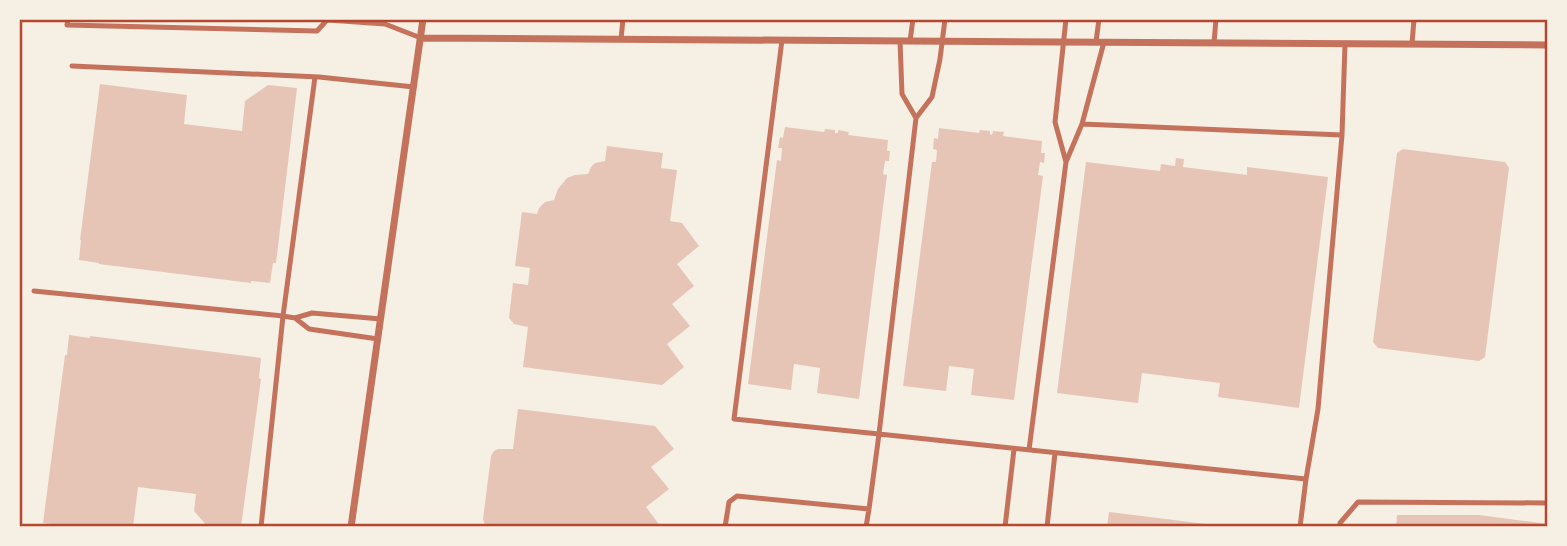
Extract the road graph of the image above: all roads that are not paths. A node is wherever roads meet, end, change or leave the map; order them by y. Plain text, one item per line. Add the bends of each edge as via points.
1 (68, 19) edge
2 (198, 19) edge
3 (423, 19) edge
4 (623, 19) edge
5 (913, 19) edge
6 (945, 19) edge
7 (1066, 19) edge
8 (1099, 19) edge
9 (1216, 19) edge
10 (1414, 19) edge
11 (328, 20) edge
12 (197, 28) junction
13 (421, 38) junction
14 (621, 39) junction
15 (782, 40) junction
16 (900, 41) junction
17 (910, 41) junction
18 (943, 41) junction
19 (1063, 42) junction
20 (1100, 42) junction
21 (1214, 43) junction
22 (1345, 44) junction
23 (1412, 44) junction
24 (1548, 45) edge
25 (72, 66) dead end
26 (315, 77) junction
27 (414, 87) junction
28 (916, 118) junction
29 (1083, 124) junction
30 (1342, 135) junction
31 (1066, 162) junction
32 (34, 291) dead end
33 (283, 316) junction
34 (295, 318) junction
35 (380, 319) junction
36 (378, 339) junction
37 (879, 434) junction
38 (1014, 449) junction
39 (1029, 450) junction
40 (1055, 453) junction
41 (1306, 479) junction
42 (1548, 503) edge
43 (869, 509) junction
44 (261, 527) edge
45 (351, 527) edge
46 (725, 527) edge
47 (866, 527) edge
48 (1005, 527) edge
49 (1047, 527) edge
50 (1300, 527) edge
51 (1340, 527) edge

1 - 12 lane via 67,25
2 - 12 lane
3 - 13 street
4 - 14 lane
5 - 17 lane
6 - 18 lane
7 - 19 lane
8 - 20 lane
9 - 21 lane
10 - 23 lane
11 - 12 lane via 317,31
11 - 13 lane via 385,24
13 - 14 street
13 - 27 street
14 - 15 street
15 - 16 street
15 - 37 lane via 734,419
16 - 17 street
16 - 28 lane via 902,93
17 - 18 street
18 - 19 street
18 - 28 lane via 932,97
19 - 20 street
19 - 31 lane via 1055,122
20 - 21 street
20 - 29 lane
21 - 22 street
22 - 23 street
22 - 30 lane
23 - 24 street
25 - 26 lane
26 - 27 lane
26 - 33 lane
27 - 35 street
28 - 37 lane
29 - 30 lane
29 - 31 lane
30 - 41 lane via 1318,409
31 - 39 lane
32 - 33 lane
33 - 34 lane
33 - 44 lane
34 - 35 lane via 312,313
34 - 36 lane via 309,329
35 - 36 street
36 - 45 street
37 - 38 lane
37 - 43 lane
38 - 39 lane
38 - 48 lane
39 - 40 lane
40 - 41 lane
40 - 49 lane
41 - 50 lane
42 - 51 lane via 1358,502
43 - 46 lane via 737,496 729,502
43 - 47 lane

